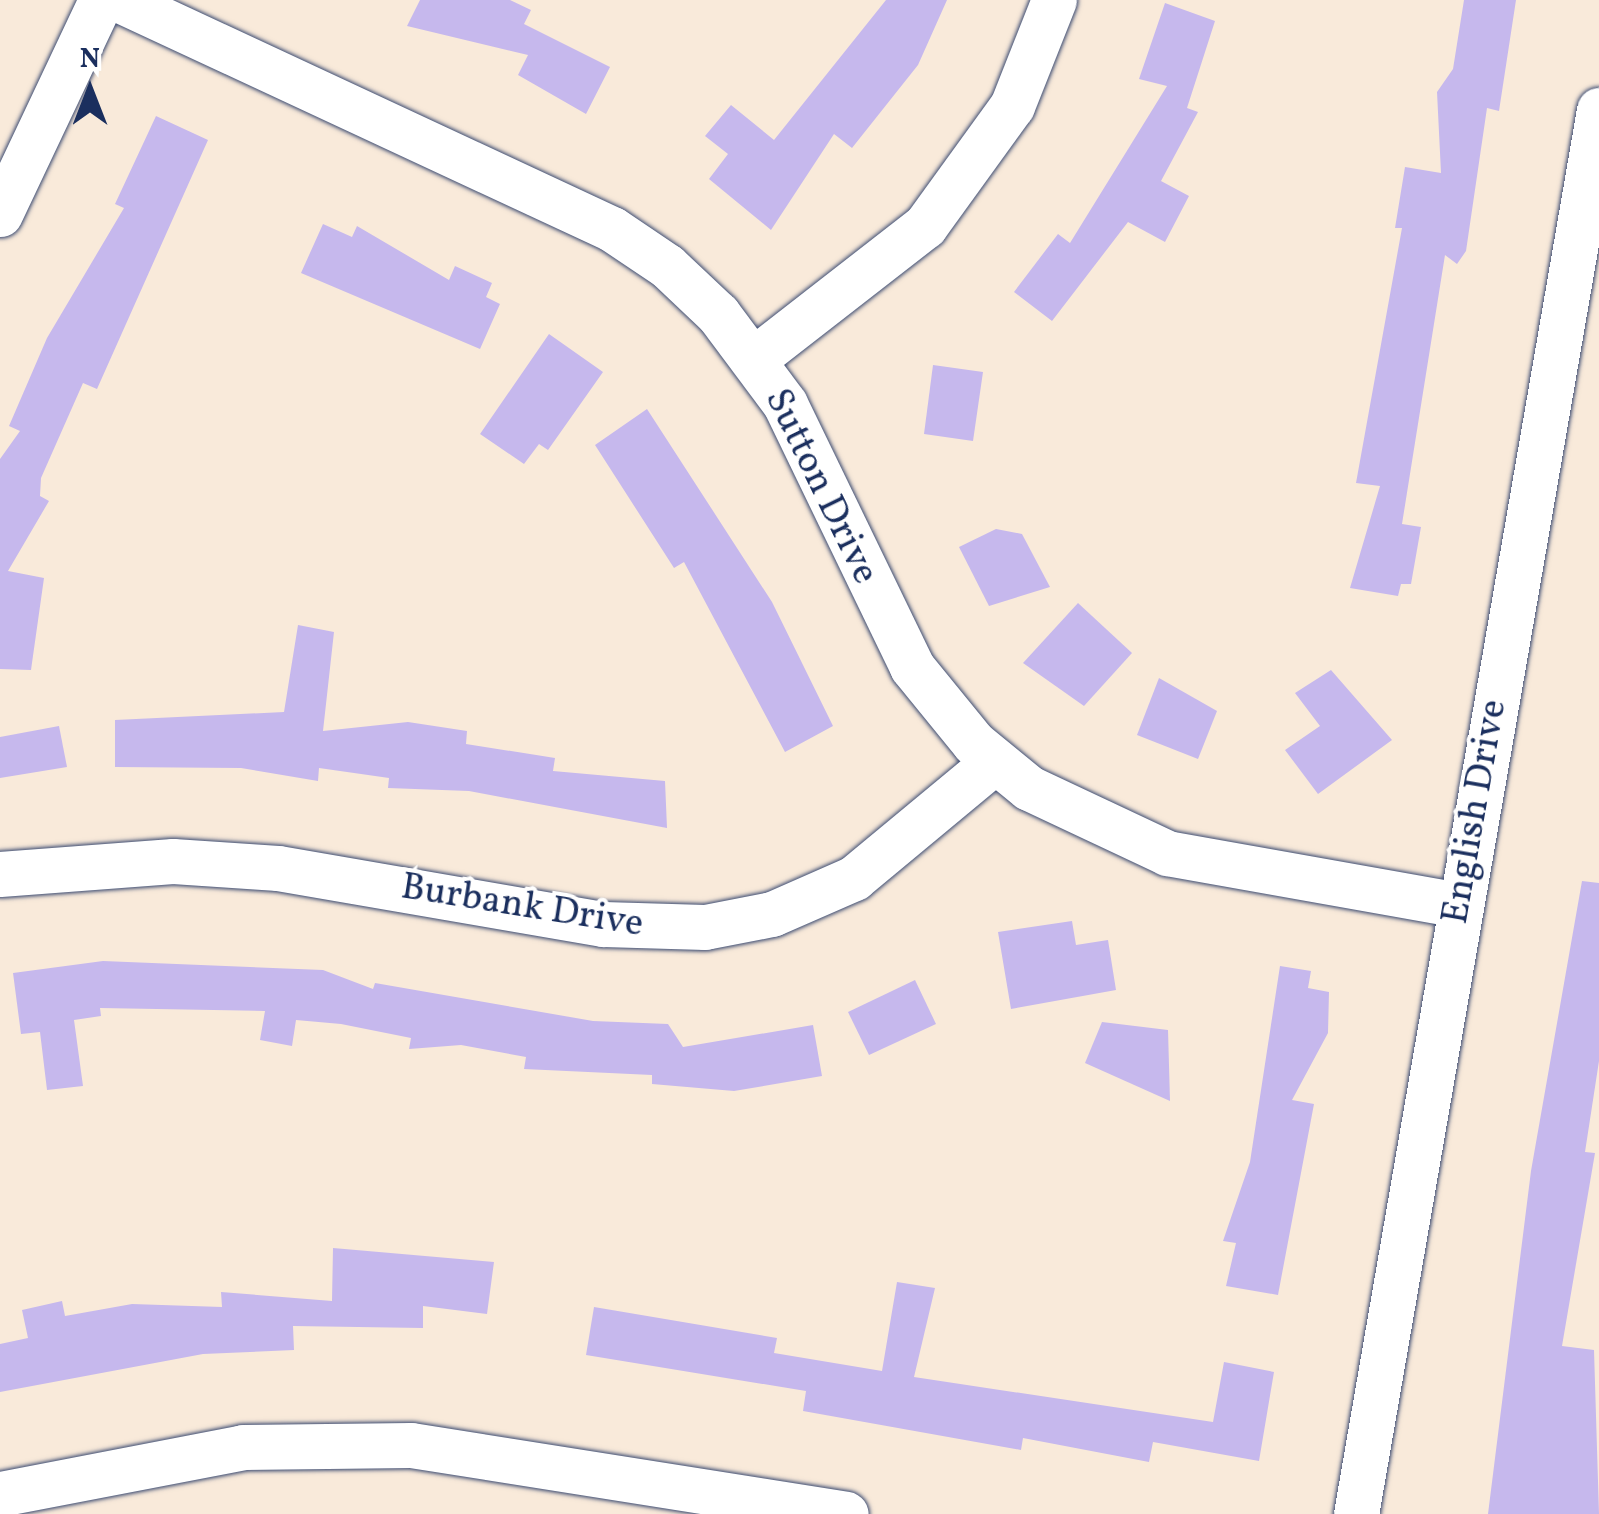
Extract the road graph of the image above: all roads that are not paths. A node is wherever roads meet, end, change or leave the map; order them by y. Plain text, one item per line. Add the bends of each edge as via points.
1 (101, 0) edge
2 (120, 0) edge
3 (1054, 0) edge
4 (1599, 110) edge
5 (0, 214) edge
6 (754, 359) junction
7 (995, 761) junction
8 (0, 874) edge
9 (1460, 904) junction
10 (0, 1494) edge
11 (846, 1514) edge
12 (1356, 1514) edge

1 - 5 street
2 - 6 street, Sutton Drive via 612,229 667,266
3 - 6 street via 1012,106 925,226
4 - 9 street, English Drive
6 - 7 street, Sutton Drive via 912,667
7 - 8 street, Burbank Drive via 854,878 772,914 705,927 603,924 278,868 174,860
7 - 9 street, Sutton Drive via 1059,807 1167,853
9 - 12 street, English Drive
10 - 11 street via 243,1447 411,1445

